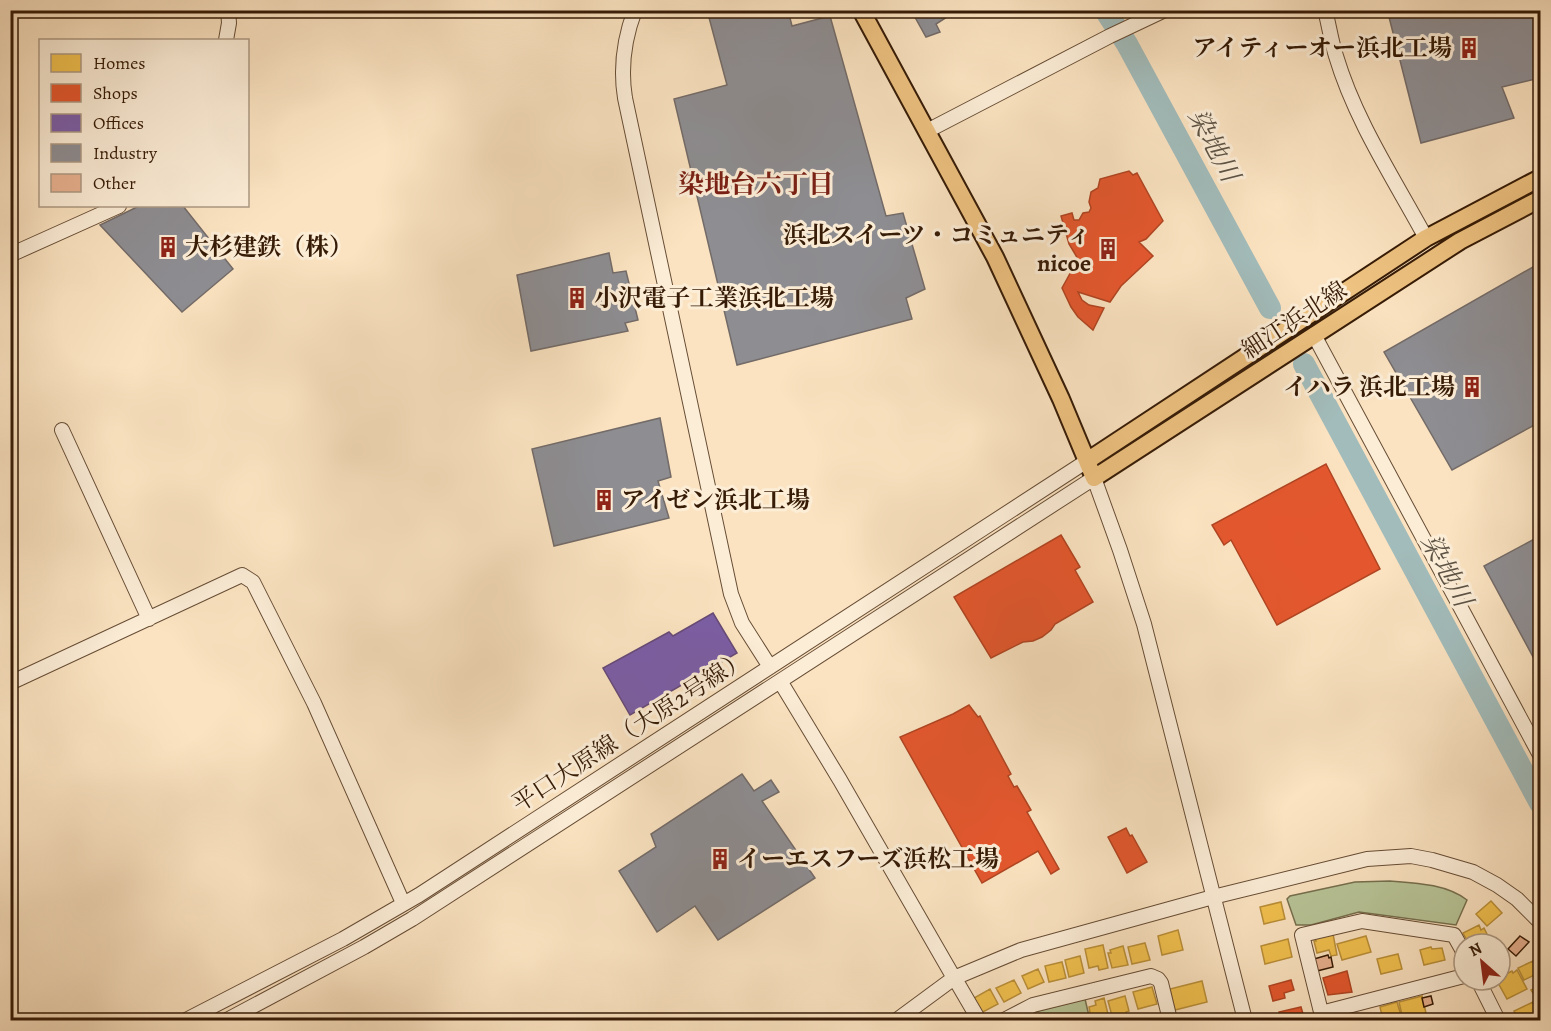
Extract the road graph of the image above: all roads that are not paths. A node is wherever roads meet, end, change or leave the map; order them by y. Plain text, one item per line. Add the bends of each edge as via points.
1 (228, 10) edge
2 (635, 10) edge
3 (861, 10) edge
4 (1165, 10) edge
5 (1325, 10) edge
6 (226, 39) edge
7 (927, 131) junction
8 (1540, 178) edge
9 (1540, 199) edge
10 (117, 207) edge
11 (1426, 238) junction
12 (10, 255) edge
13 (1308, 339) junction
14 (62, 430) dead end
15 (1087, 461) junction
16 (1094, 478) junction
17 (149, 619) junction
18 (770, 667) junction
19 (780, 681) junction
20 (10, 683) edge
21 (1540, 755) edge
22 (1213, 897) junction
23 (403, 903) junction
24 (1540, 921) edge
25 (1452, 935) edge
26 (1452, 979) edge
27 (956, 981) junction
28 (1484, 992) edge
29 (1322, 1017) edge
30 (186, 1020) edge
31 (227, 1020) edge
32 (897, 1020) edge
33 (979, 1020) edge
34 (1004, 1020) edge
35 (1170, 1020) edge
36 (1245, 1020) edge
37 (1498, 1020) edge

1 - 6 street
2 - 18 street via 624,51 625,98 731,594 742,623
3 - 7 main road
4 - 7 street
5 - 11 street via 1352,98
7 - 15 main road via 995,257
8 - 11 main road, 細江浜北線
9 - 13 main road, 細江浜北線 via 1460,241
10 - 12 street
11 - 15 main road, 細江浜北線
13 - 16 main road, 細江浜北線
13 - 21 street
14 - 17 street
15 - 16 main road
15 - 18 street, 平口大原線（大原2号線）
16 - 19 street, 平口大原線（大原2号線）
16 - 22 street via 1144,624
17 - 20 street
17 - 23 street via 242,575 254,582 314,703
18 - 23 street, 平口大原線（大原2号線）
19 - 27 street
19 - 31 street, 平口大原線（大原2号線） via 412,919
22 - 24 street via 1367,859 1411,856 1462,869 1497,885
22 - 27 street via 1045,942 964,973
22 - 36 street
23 - 30 street, 平口大原線（大原2号線） via 343,939
25 - 29 street via 1362,921 1302,935
26 - 29 street
27 - 32 street
27 - 33 street
28 - 37 street
34 - 35 street via 1033,1005 1151,976 1161,983

